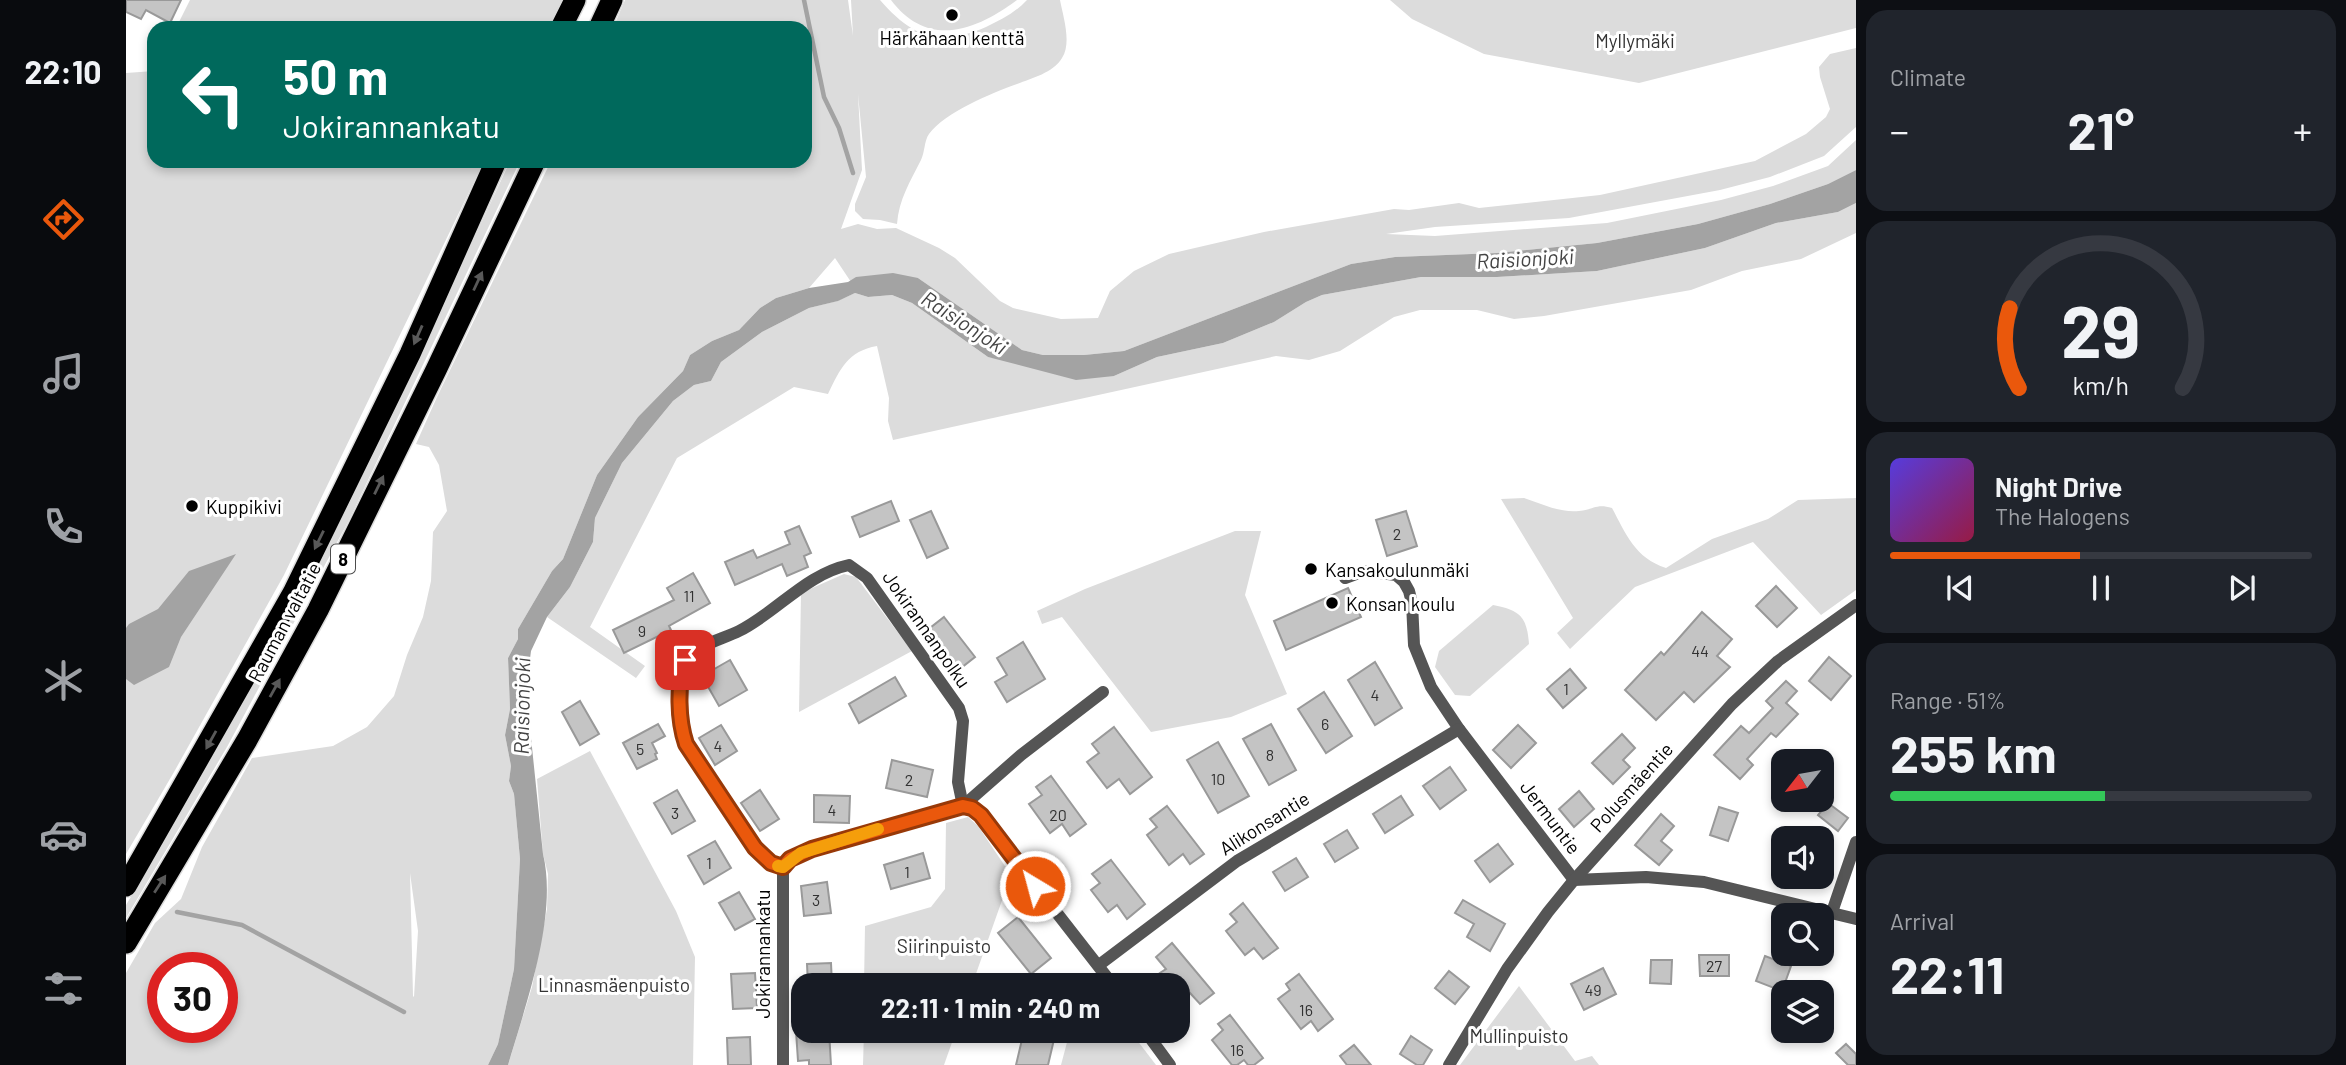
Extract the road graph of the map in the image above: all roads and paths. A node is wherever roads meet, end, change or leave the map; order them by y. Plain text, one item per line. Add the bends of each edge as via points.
1 (575, 0) edge
2 (612, 0) edge
3 (564, 21) edge
4 (602, 21) edge
5 (493, 168) edge
6 (532, 168) edge
7 (1345, 578) dead end
8 (1856, 605) edge
9 (1103, 692) dead end
10 (1459, 729) junction
11 (963, 806) junction
12 (1856, 842) edge
13 (783, 867) junction
14 (1574, 880) junction
15 (126, 886) edge
16 (1794, 903) edge
17 (1834, 906) edge
18 (1834, 913) edge
19 (1856, 919) edge
20 (126, 943) edge
21 (1099, 965) junction
22 (1105, 973) edge
23 (1154, 1043) edge
24 (783, 1065) edge
25 (1170, 1065) edge
26 (1449, 1065) edge

1 - 3 highway
2 - 4 highway
5 -> 15 highway, Rauman valtatie / 8 via 410,354 293,593
20 -> 6 highway, Rauman valtatie / 8 via 318,610
7 - 10 street, Jermuntie via 1364,571 1396,575 1404,582 1420,667
8 - 14 street, Polusmäentie via 1750,686
9 - 11 street via 1020,755
10 - 14 street, Jermuntie
10 - 21 street, Alikonsantie via 1249,853
11 - 13 street, Jokirannankatu via 812,849
11 - 13 street, Jokirannanpolku via 958,782 963,721 959,708 867,578 849,565 833,569 741,630 693,653 681,671 681,724 686,744 755,848
11 - 21 street via 981,815
12 - 17 street
13 - 24 street, Jokirannankatu
14 - 16 street, Jermuntie via 1646,877 1704,882
14 - 26 street, Polusmäentie via 1507,969
18 - 19 street, Jermuntie
21 - 22 street
23 - 25 street

